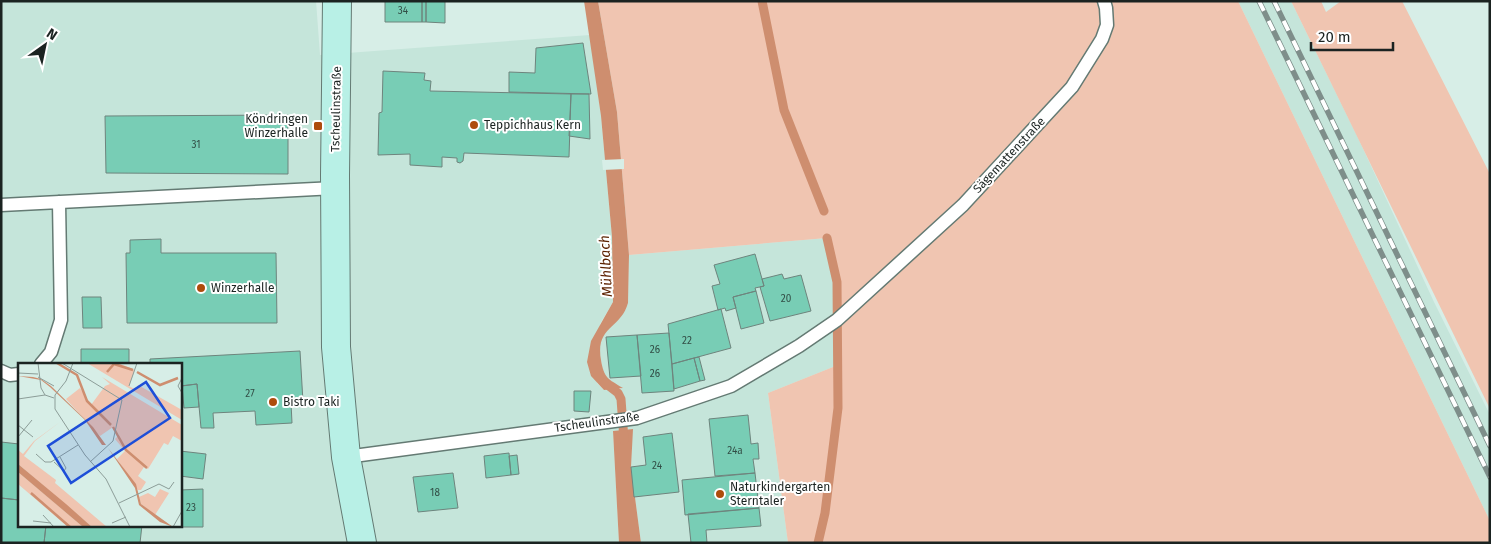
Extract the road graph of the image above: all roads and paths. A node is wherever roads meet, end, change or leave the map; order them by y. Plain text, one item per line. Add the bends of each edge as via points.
1 (337, 1) edge
2 (1104, 1) edge
3 (335, 188) junction
4 (59, 202) junction
5 (1, 205) edge
6 (874, 286) joint
7 (42, 363) edge
8 (1, 371) edge
9 (18, 374) edge
10 (346, 457) junction
11 (362, 543) edge

1 - 3 street, Tscheulinstraße
2 - 6 lane, Sägemattenstraße via 1107,25 1102,39 1072,87 963,205
3 - 4 lane
3 - 10 street, Tscheulinstraße via 336,347
4 - 5 lane
4 - 7 lane via 60,320 51,352
6 - 10 lane, Tscheulinstraße via 837,320 732,386 637,418
8 - 9 lane
10 - 11 street, Tscheulinstraße

